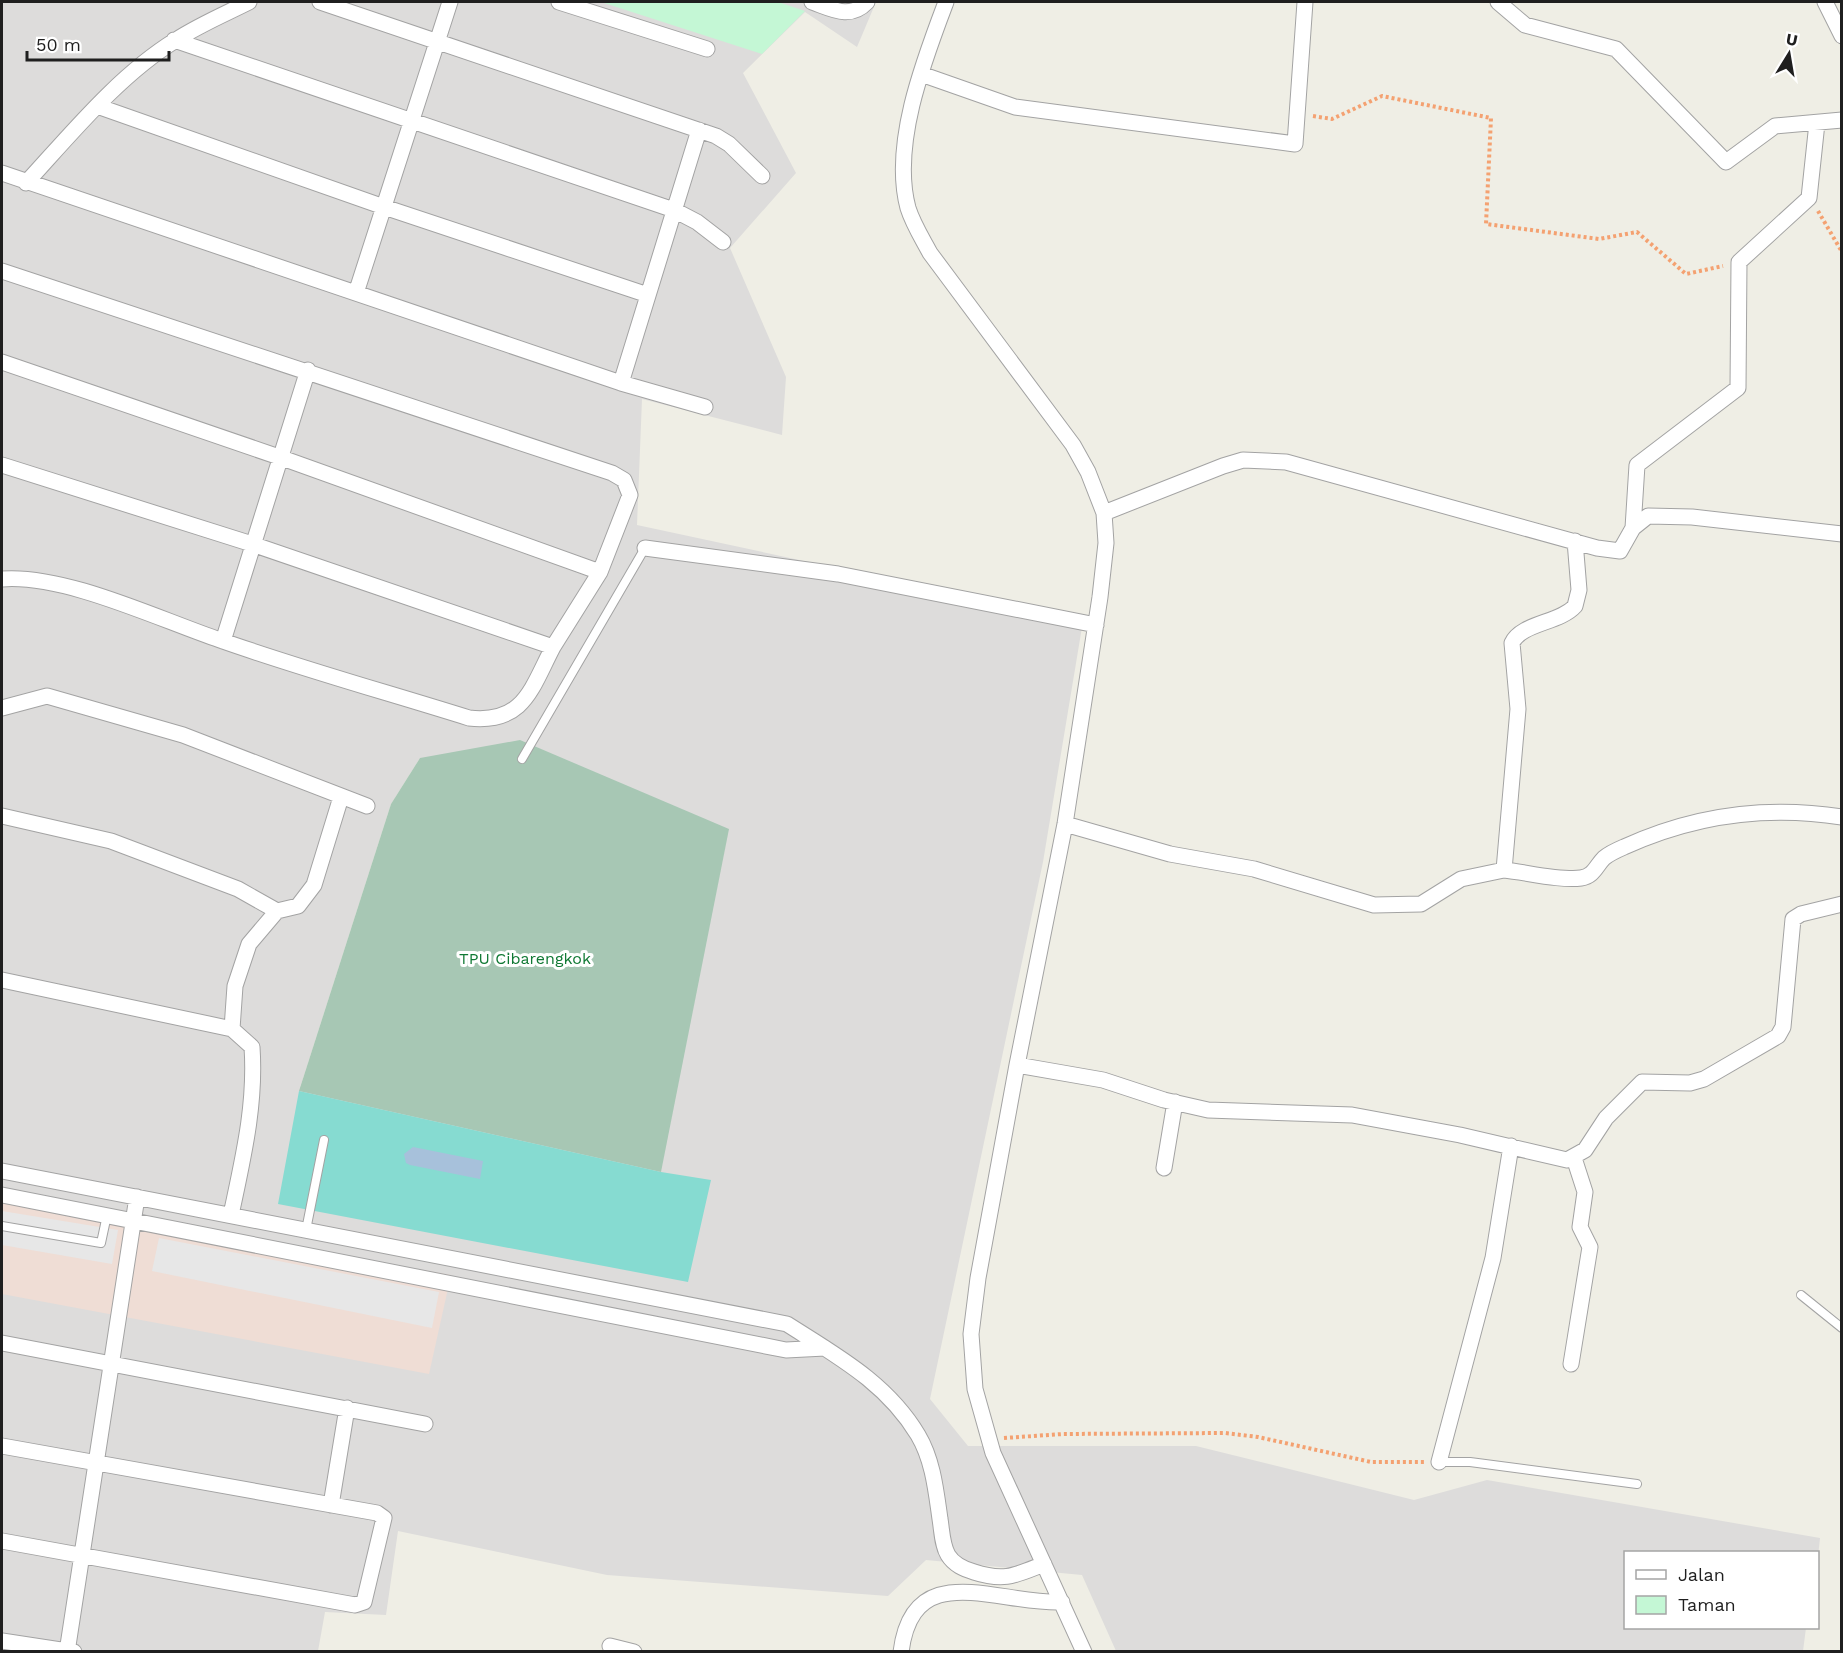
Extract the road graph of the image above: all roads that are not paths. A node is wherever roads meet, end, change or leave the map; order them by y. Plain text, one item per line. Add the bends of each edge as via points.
1 (249, 2) edge
2 (321, 2) edge
3 (450, 2) edge
4 (560, 2) edge
5 (812, 2) edge
6 (867, 2) edge
7 (946, 2) edge
8 (1305, 2) edge
9 (1498, 2) edge
10 (1825, 2) edge
11 (1842, 36) edge
12 (174, 40) junction
13 (437, 42) junction
14 (707, 49) dead end
15 (921, 74) junction
16 (97, 106) junction
17 (1842, 120) edge
18 (411, 121) junction
19 (1817, 123) junction
20 (699, 130) junction
21 (2, 173) edge
22 (762, 176) dead end
23 (26, 183) junction
24 (384, 207) junction
25 (674, 210) junction
26 (723, 242) dead end
27 (2, 271) edge
28 (356, 293) junction
29 (648, 295) junction
30 (2, 362) edge
31 (308, 370) junction
32 (621, 383) junction
33 (705, 407) dead end
34 (282, 458) junction
35 (2, 465) edge
36 (1104, 513) junction
37 (1633, 528) junction
38 (1842, 534) edge
39 (1575, 541) junction
40 (252, 544) junction
41 (645, 548) joint
42 (600, 572) junction
43 (2, 579) edge
44 (1096, 625) junction
45 (223, 641) junction
46 (553, 647) junction
47 (2, 708) edge
48 (522, 759) dead end
49 (341, 797) junction
50 (367, 806) dead end
51 (2, 816) edge
52 (1842, 817) edge
53 (1065, 824) junction
54 (1504, 870) junction
55 (1842, 904) edge
56 (277, 911) junction
57 (2, 980) edge
58 (232, 1029) junction
59 (1017, 1065) junction
60 (1175, 1102) junction
61 (324, 1140) dead end
62 (1511, 1146) junction
63 (1574, 1158) junction
64 (1164, 1168) dead end
65 (2, 1171) edge
66 (2, 1195) edge
67 (137, 1197) junction
68 (107, 1215) junction
69 (231, 1215) junction
70 (133, 1220) junction
71 (2, 1226) edge
72 (306, 1230) junction
73 (348, 1239) junction
74 (344, 1262) junction
75 (1801, 1295) dead end
76 (1842, 1328) edge
77 (2, 1343) edge
78 (825, 1348) junction
79 (113, 1362) junction
80 (1571, 1364) dead end
81 (346, 1408) junction
82 (425, 1424) dead end
83 (2, 1446) edge
84 (97, 1461) junction
85 (1439, 1462) joint
86 (1637, 1485) dead end
87 (331, 1505) junction
88 (2, 1541) edge
89 (80, 1555) junction
90 (1044, 1564) junction
91 (1062, 1602) junction
92 (2, 1641) edge
93 (610, 1646) dead end
94 (69, 1651) edge
95 (634, 1652) edge
96 (901, 1652) edge
97 (1084, 1652) edge

1 - 12 street
2 - 13 street
3 - 13 street
4 - 14 street
5 - 6 street via 846,14
7 - 15 street
8 - 15 street via 1295,144 1015,107
9 - 19 street via 1525,25 1616,49 1726,162 1775,126
10 - 11 street
12 - 16 street
12 - 18 street
13 - 18 street
13 - 20 street
15 - 36 street via 905,154 908,206 915,226 930,253 1073,445
16 - 23 street
16 - 24 street
17 - 19 street
18 - 24 street
18 - 25 street
19 - 37 street via 1809,198 1738,262 1738,388 1637,465
20 - 22 street via 729,144
20 - 25 street
21 - 23 street
23 - 28 street
24 - 28 street
24 - 29 street
25 - 26 street
25 - 29 street
27 - 31 street
28 - 32 street
29 - 32 street
30 - 34 street
31 - 34 street
31 - 42 street via 624,480 630,495
32 - 33 street
34 - 40 street
34 - 42 street
35 - 40 street
36 - 39 street via 1223,466 1260,459 1286,462
36 - 44 street via 1106,543
37 - 38 street via 1648,516 1692,517
37 - 39 street via 1620,551
39 - 54 street via 1579,590 1575,606 1518,634 1512,643 1518,709
40 - 45 street
40 - 46 street
41 - 44 street via 838,574
41 - 48 lane
42 - 46 street
43 - 45 street via 66,586
44 - 53 street
45 - 46 street via 485,720 511,713 520,706
47 - 49 street via 47,696 183,735
49 - 50 street
49 - 56 street via 314,885 298,906
51 - 56 street via 111,840 238,889
52 - 54 street via 1774,811 1734,813 1690,821 1650,835 1614,851 1590,876 1568,878
53 - 54 street via 1170,854 1254,869 1374,905 1421,904 1461,879
53 - 59 street
55 - 63 street via 1793,919 1783,1027 1778,1036 1704,1079 1690,1083 1642,1082
56 - 58 street via 249,944 235,986
57 - 58 street
58 - 69 street via 252,1047 255,1083 251,1122
59 - 60 street via 1103,1080
59 - 90 street via 971,1334 975,1389 988,1440
60 - 62 street via 1208,1110 1352,1114
60 - 64 street
61 - 72 lane
62 - 63 street via 1553,1158
62 - 85 street via 1493,1258
63 - 80 street via 1585,1192 1580,1227 1590,1247
65 - 67 street
66 - 68 street
67 - 69 street
67 - 70 street
68 - 70 street
68 - 71 lane via 101,1243
69 - 72 street
70 - 74 street
70 - 79 street
72 - 73 street
73 - 74 street
73 - 78 street via 787,1324
74 - 78 street via 786,1350
75 - 76 lane
77 - 79 street
78 - 90 street via 855,1366 894,1401 919,1437 934,1478 944,1543 949,1556 961,1568 1008,1579
79 - 81 street
79 - 84 street
81 - 82 street
81 - 87 street
83 - 84 street
84 - 87 street
84 - 89 street
85 - 86 lane via 1470,1462
87 - 89 street via 377,1513 384,1518 362,1604
88 - 89 street
89 - 94 street
90 - 91 street
91 - 96 street via 960,1591 937,1594 926,1599 908,1621
91 - 97 street
92 - 94 street
93 - 95 street

